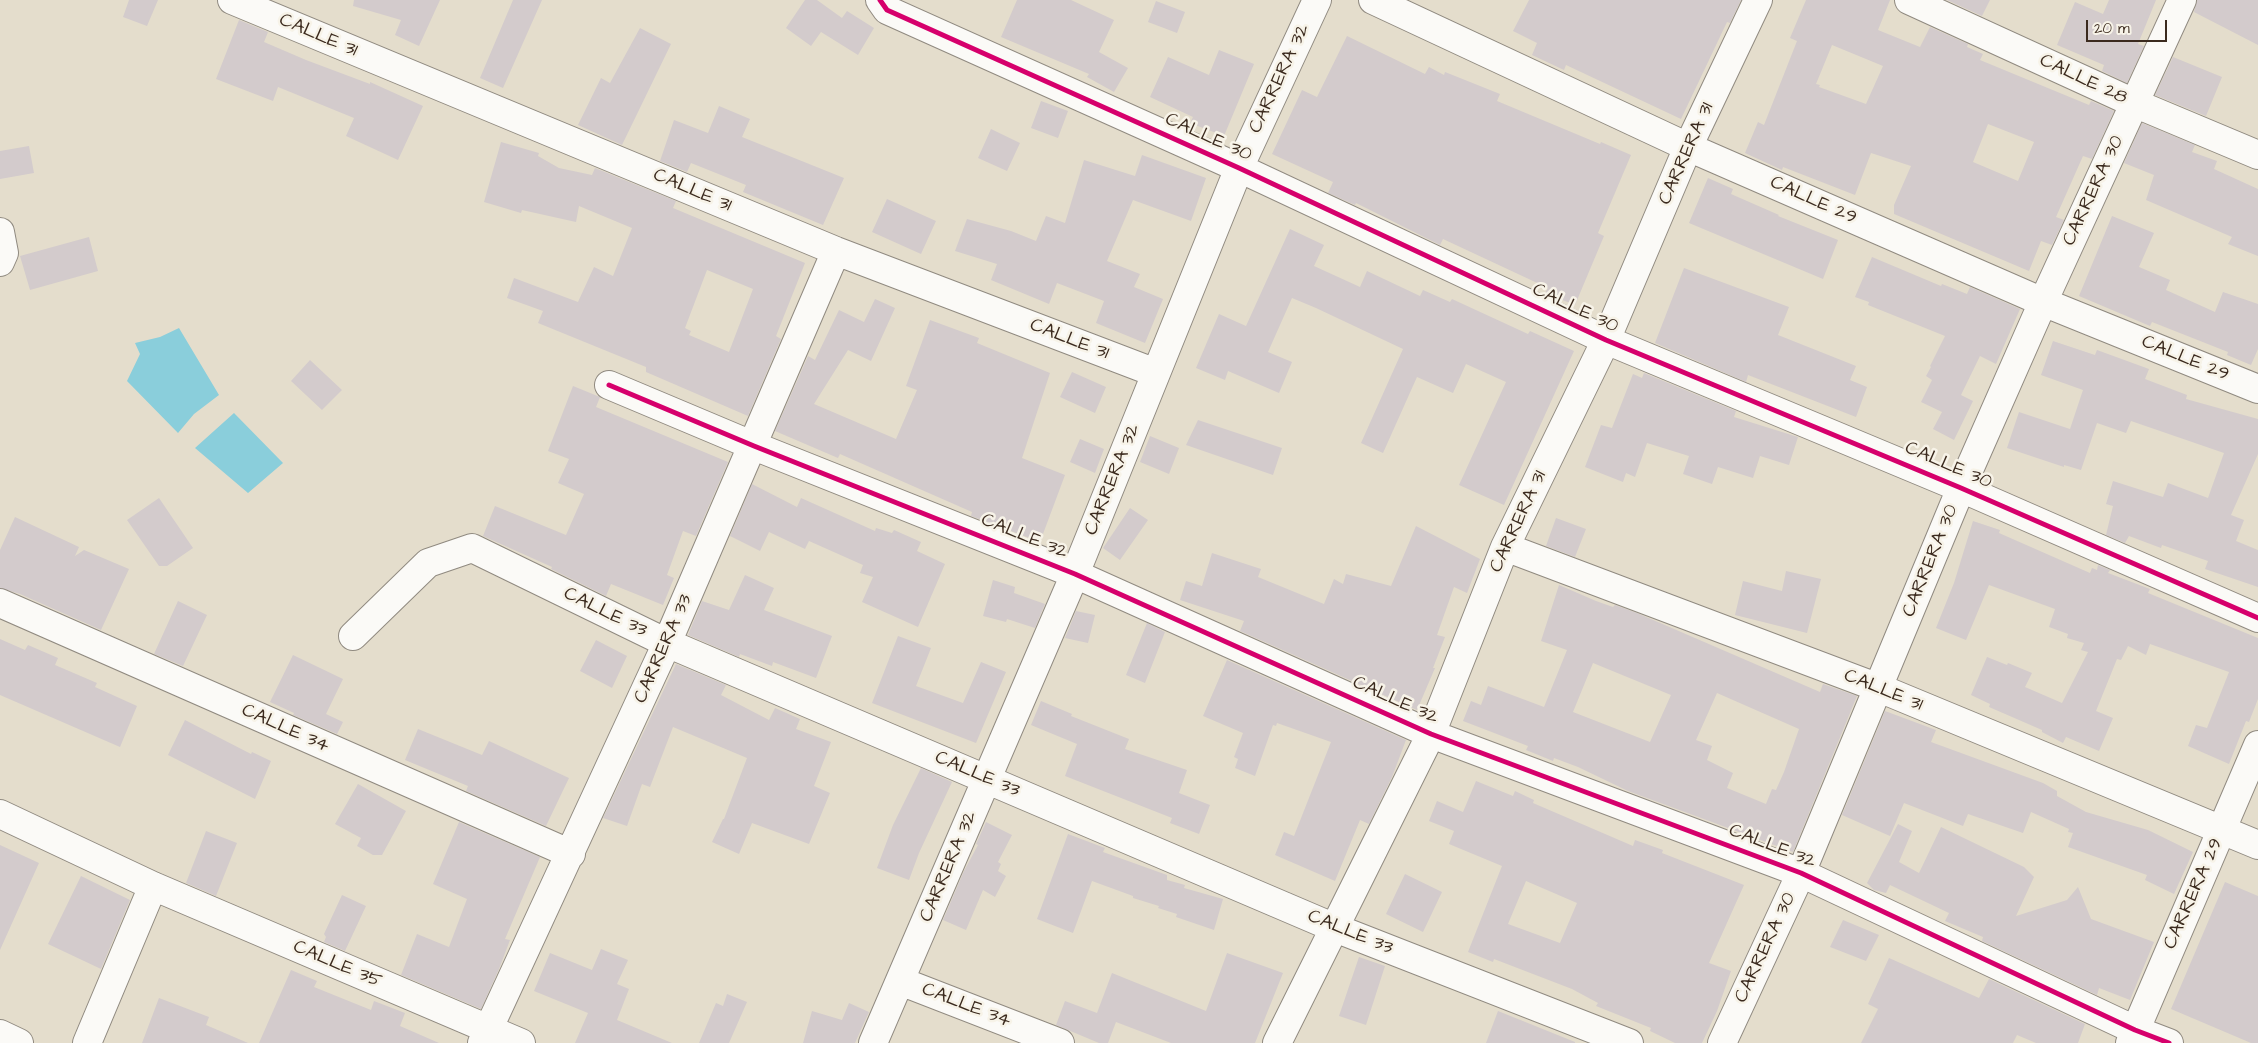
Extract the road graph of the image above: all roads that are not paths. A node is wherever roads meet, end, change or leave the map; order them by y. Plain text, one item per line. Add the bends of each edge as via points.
1 (232, 0) edge
2 (1317, 0) edge
3 (1373, 0) edge
4 (1758, 0) edge
5 (1910, 0) edge
6 (2182, 0) edge
7 (883, 5) edge
8 (2134, 103) junction
9 (1688, 146) junction
10 (2258, 155) edge
11 (1239, 168) junction
12 (0, 232) edge
13 (836, 251) junction
14 (0, 262) edge
15 (2043, 302) junction
16 (1606, 340) junction
17 (1156, 373) junction
18 (609, 385) dead end
19 (2258, 389) edge
20 (754, 446) junction
21 (1961, 488) junction
22 (1505, 547) junction
23 (1075, 574) junction
24 (0, 603) edge
25 (2258, 618) edge
26 (353, 636) dead end
27 (667, 643) junction
28 (1879, 688) junction
29 (1431, 734) junction
30 (2258, 745) edge
31 (987, 780) junction
32 (0, 814) edge
33 (2222, 831) junction
34 (2258, 845) edge
35 (571, 854) junction
36 (1801, 873) junction
37 (153, 886) junction
38 (1335, 928) junction
39 (900, 981) junction
40 (0, 1034) edge
41 (485, 1036) edge
42 (2133, 1036) edge
43 (19, 1043) edge
44 (87, 1043) edge
45 (521, 1043) edge
46 (873, 1043) edge
47 (1060, 1043) edge
48 (1277, 1043) edge
49 (1629, 1043) edge
50 (1722, 1043) edge
51 (2169, 1043) edge

1 - 13 street, CALLE 31
2 - 11 street, CARRERA 32
3 - 9 street, CALLE 29
4 - 9 street, CARRERA 31
5 - 8 street, CALLE 28
6 - 8 street, CARRERA 30
7 - 11 street, CALLE 30
8 - 10 street, CALLE 28
8 - 15 street, CARRERA 30
9 - 15 street, CALLE 29
9 - 16 street, CARRERA 31
11 - 16 street, CALLE 30
11 - 17 street, CARRERA 32
12 - 14 street via 4,252
13 - 17 street, CALLE 31
13 - 20 street, CARRERA 33
15 - 19 street, CALLE 29
15 - 21 street, CARRERA 30
16 - 21 street, CALLE 30
16 - 22 street, CARRERA 31
17 - 23 street, CARRERA 32
18 - 20 street, CALLE 32
20 - 23 street, CALLE 32
20 - 27 street, CARRERA 33
21 - 25 street, CALLE 30
21 - 28 street, CARRERA 30
22 - 28 street, CALLE 31
22 - 29 street, CARRERA 31
23 - 29 street, CALLE 32
23 - 31 street, CARRERA 32
24 - 35 street, CALLE 34
26 - 27 street, CALLE 33 via 428,563 472,548
27 - 31 street, CALLE 33
27 - 35 street, CARRERA 33
28 - 33 street, CALLE 31
28 - 36 street, CARRERA 30
29 - 36 street, CALLE 32
29 - 38 street, CARRERA 31
30 - 33 street, CARRERA 29
31 - 38 street, CALLE 33
31 - 39 street, CARRERA 32
32 - 37 street, CALLE 35
33 - 34 street, CALLE 31
33 - 42 street, CARRERA 29
35 - 41 street, CARRERA 33
36 - 42 street, CALLE 32
36 - 50 street, CARRERA 30
37 - 41 street, CALLE 35
37 - 44 street
38 - 48 street, CARRERA 31
38 - 49 street, CALLE 33
39 - 46 street, CARRERA 32
39 - 47 street, CALLE 34
40 - 43 street
41 - 45 street, CALLE 35
42 - 51 street, CALLE 32

